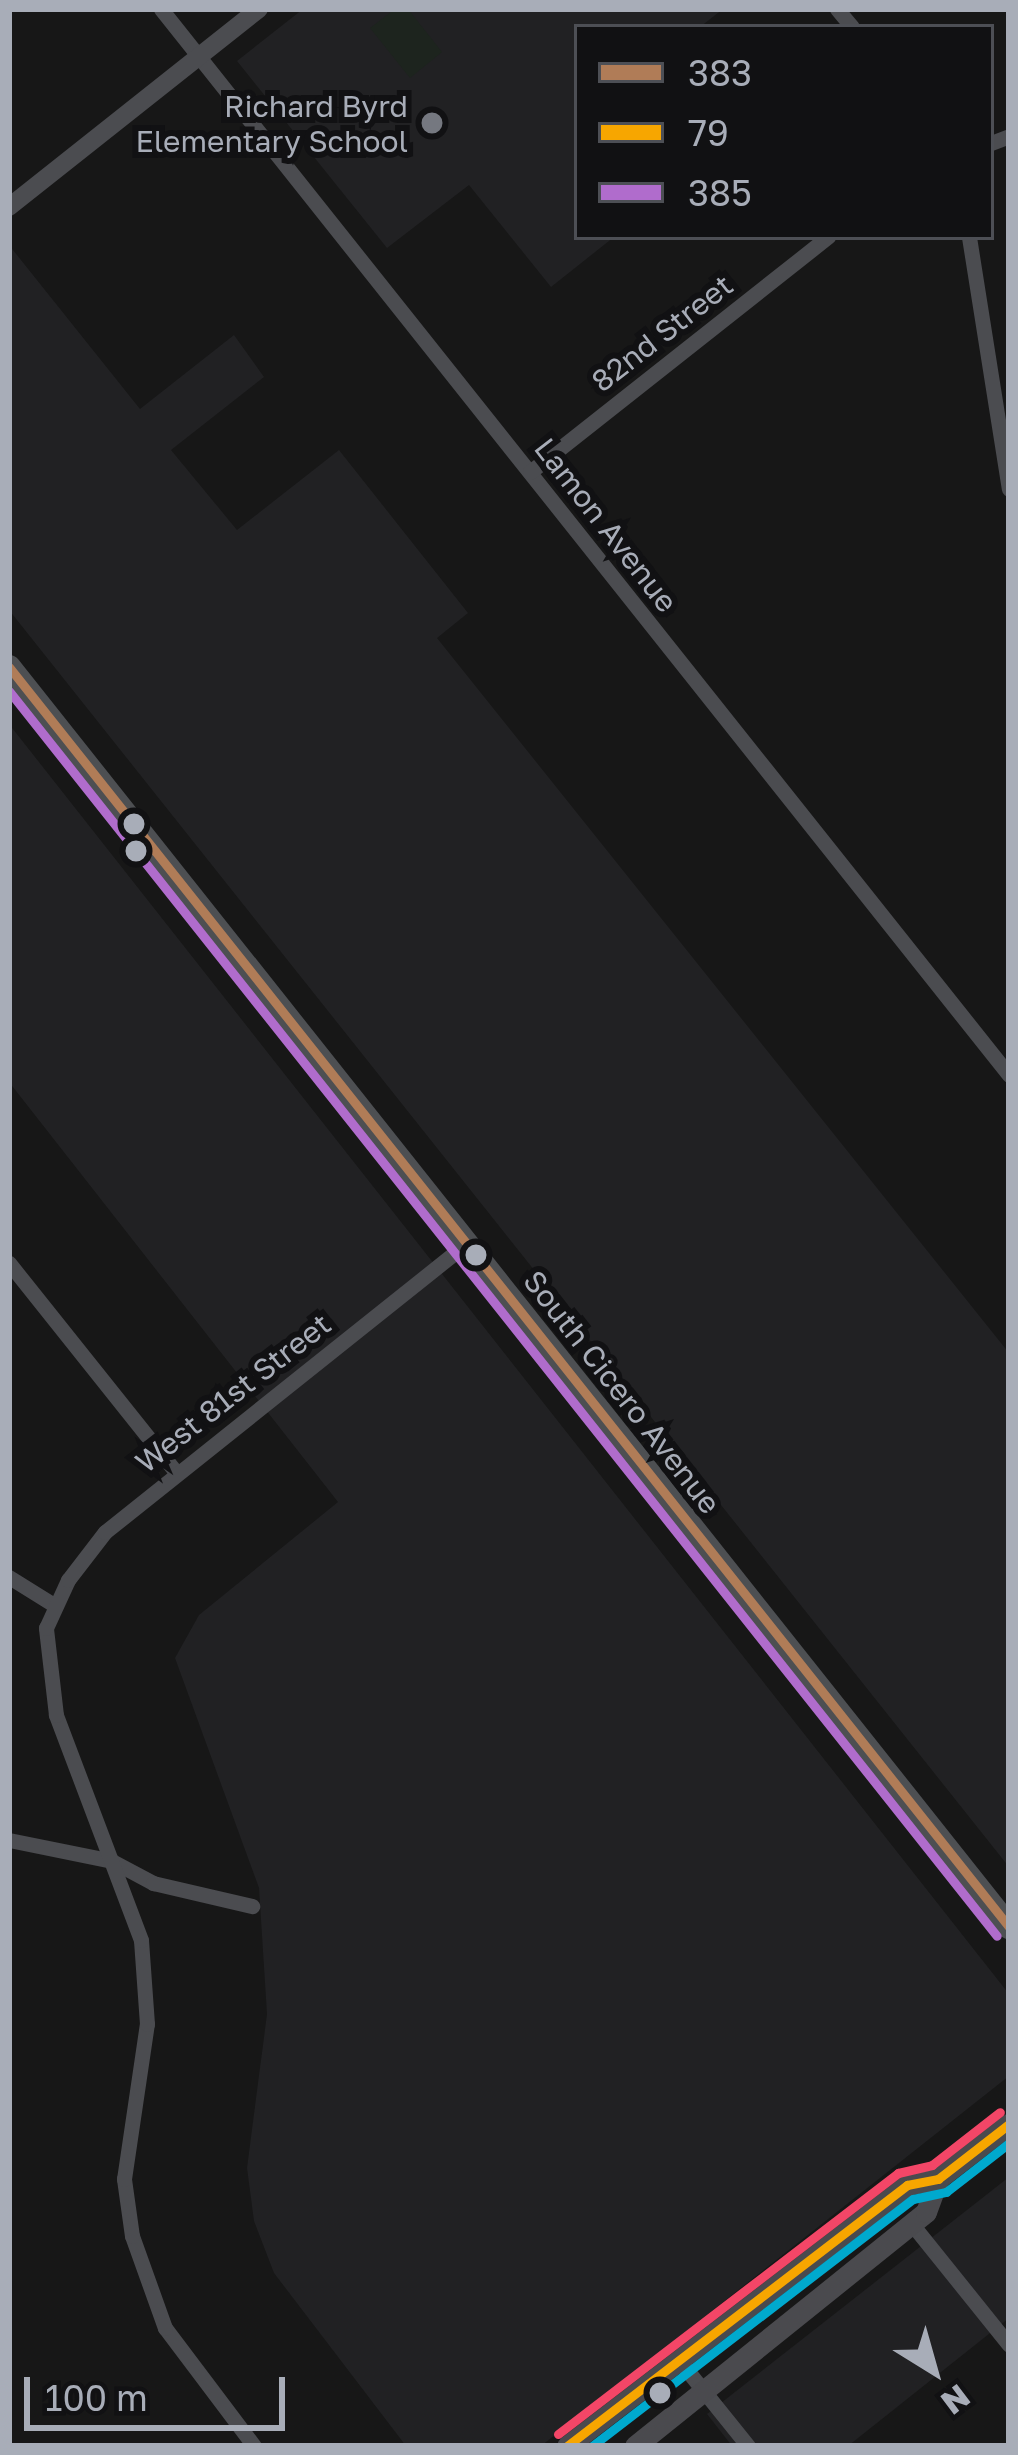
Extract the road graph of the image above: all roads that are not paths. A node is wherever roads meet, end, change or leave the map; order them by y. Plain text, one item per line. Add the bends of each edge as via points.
1 (160, 9) edge
2 (260, 9) edge
3 (200, 57) junction
4 (9, 207) edge
5 (824, 240) edge
6 (969, 240) edge
7 (530, 472) junction
8 (1008, 478) edge
9 (9, 668) edge
10 (1009, 1075) edge
11 (467, 1243) junction
12 (9, 1263) edge
13 (176, 1472) junction
14 (9, 1577) edge
15 (54, 1605) junction
16 (9, 1840) edge
17 (112, 1861) junction
18 (252, 1906) dead end
19 (1009, 1927) edge
20 (1009, 2124) edge
21 (938, 2179) junction
22 (911, 2223) junction
23 (1009, 2345) edge
24 (679, 2359) junction
25 (703, 2390) junction
26 (254, 2446) edge
27 (567, 2446) edge
28 (635, 2446) edge
29 (748, 2446) edge

1 - 3 street, Lamon Avenue
2 - 3 street
3 - 4 street
3 - 7 street, Lamon Avenue
5 - 7 street, 82nd Street
6 - 8 street
7 - 10 street, Lamon Avenue
9 - 11 main road, South Cicero Avenue
11 - 13 street, West 81st Street
11 - 19 main road, South Cicero Avenue
12 - 13 street
13 - 15 street, West 81st Street via 105,1532
14 - 15 street
15 - 17 street via 44,1654 56,1715
16 - 17 street
17 - 18 street via 153,1882
17 - 26 street via 136,1917 147,1994 125,2166 132,2236 166,2328
20 - 21 main road
21 - 22 main road via 926,2212
21 - 24 main road via 908,2185
22 - 23 street
22 - 25 main road
24 - 25 street
24 - 27 main road
25 - 28 main road
25 - 29 street

